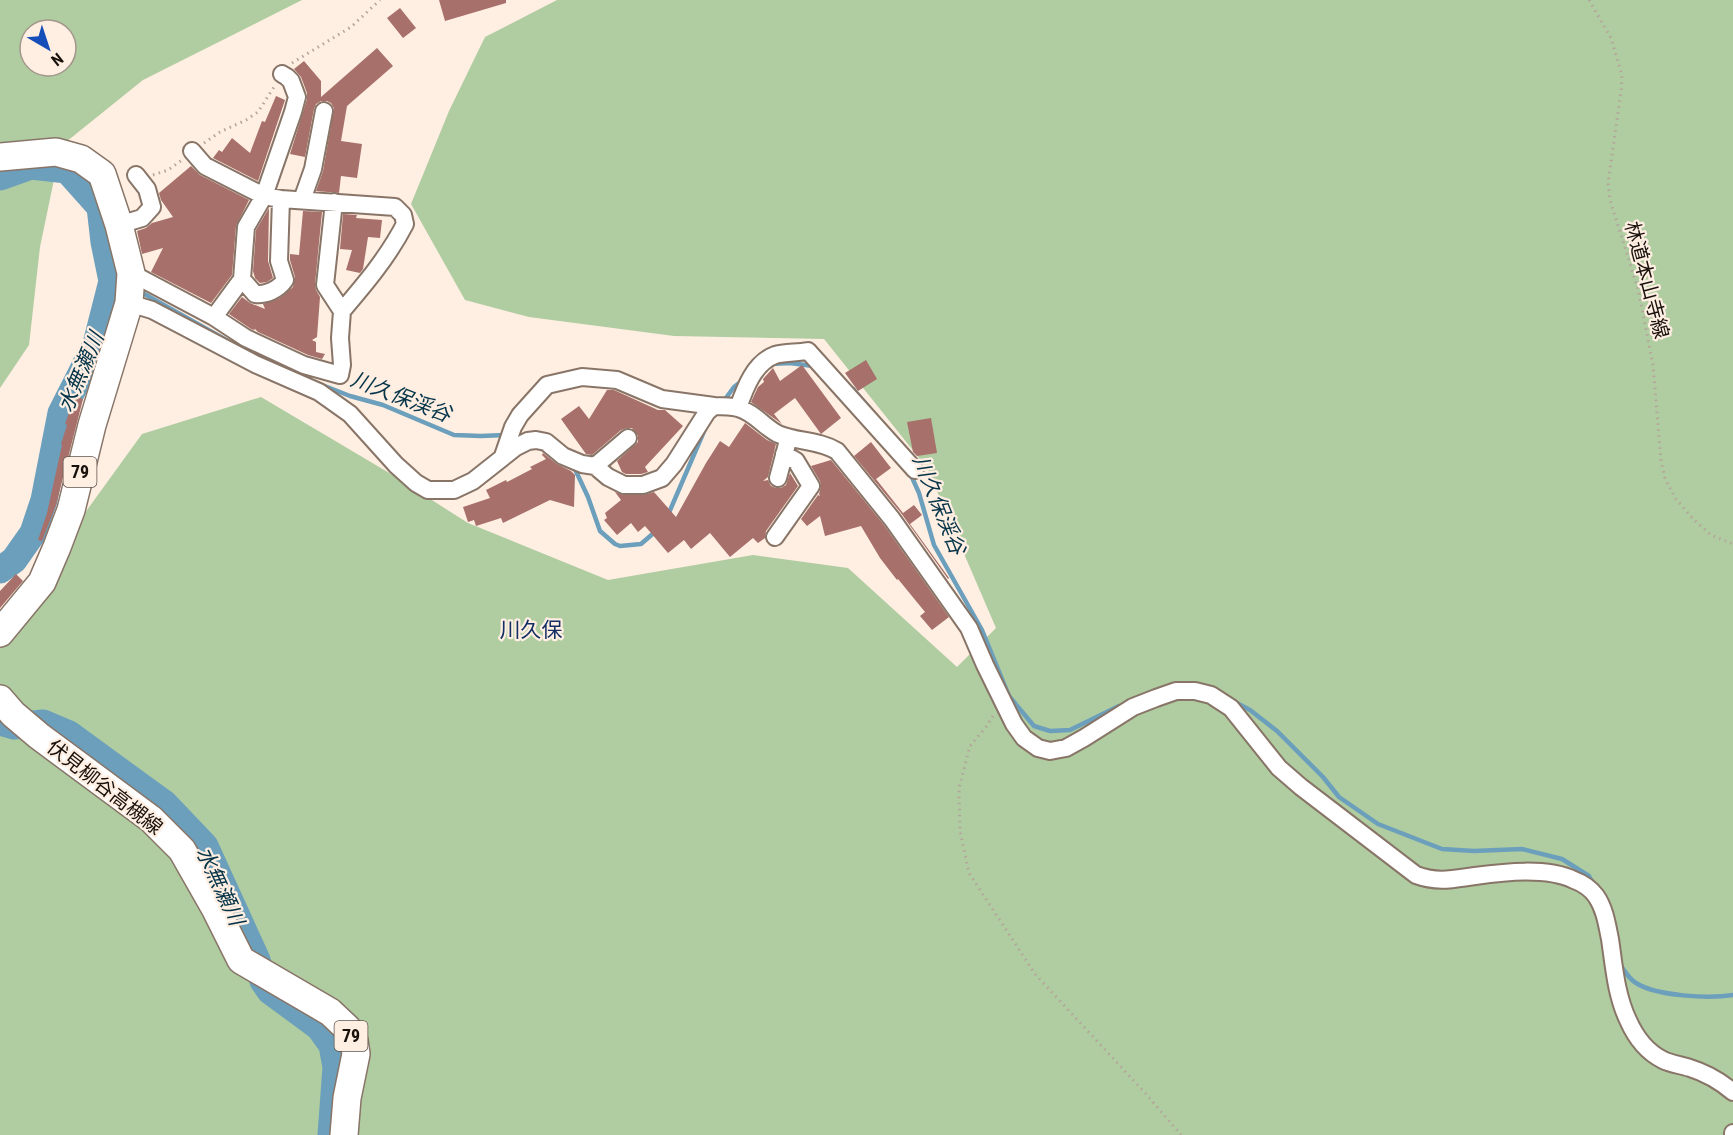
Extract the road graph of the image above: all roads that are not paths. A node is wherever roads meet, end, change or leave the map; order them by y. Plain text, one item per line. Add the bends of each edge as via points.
1 (282, 74) road end
2 (324, 111) dead end
3 (192, 151) road end
4 (0, 157) edge
5 (136, 175) road end
6 (264, 196) junction
7 (281, 199) junction
8 (302, 200) junction
9 (334, 202) junction
10 (118, 225) junction
11 (242, 279) junction
12 (130, 288) junction
13 (342, 311) junction
14 (214, 317) junction
15 (246, 338) junction
16 (239, 356) junction
17 (714, 406) junction
18 (738, 408) junction
19 (628, 438) dead end
20 (787, 446) junction
21 (503, 456) junction
22 (595, 466) junction
23 (915, 470) dead end
24 (778, 478) dead end
25 (774, 537) dead end
26 (0, 633) edge
27 (7, 706) edge
28 (1733, 1092) edge
29 (344, 1135) edge

1 - 6 street via 291,81 297,97
2 - 8 street via 313,170
3 - 6 street via 205,166
4 - 10 main road via 56,152 81,159 102,174
5 - 10 street via 147,189 152,207 142,218
6 - 7 street
6 - 11 street via 246,227
7 - 8 street
7 - 11 street via 279,261 285,280 263,295 255,294
8 - 9 street
9 - 13 street via 325,285
9 - 13 street via 395,207 405,224 378,267
10 - 12 main road
11 - 14 street
12 - 14 street
12 - 16 street via 152,310
12 - 26 main road, 79 via 57,547 42,582
13 - 15 street via 340,375 304,365
14 - 15 street
15 - 16 street
16 - 21 street via 319,392 350,414 396,465 428,490 454,490 473,481
17 - 18 street
17 - 21 street via 662,399 617,380 582,377 547,385 520,415
17 - 22 street via 662,478 624,484
18 - 20 street via 777,433
18 - 23 street via 759,365 775,355 808,351
19 - 22 street
20 - 24 street
20 - 25 street via 811,486
20 - 28 street via 827,445 837,451 892,519 969,628 1014,724 1038,748 1066,748 1133,707 1176,691 1211,695 1231,708 1279,768 1416,875 1444,880 1508,871 1534,872 1573,879 1586,886 1602,908 1621,1003 1636,1036 1663,1060 1712,1076
21 - 22 street via 536,440 546,442 563,456
27 - 29 main road, 伏見柳谷高槻線 / 79 via 39,736 151,819 182,850 241,960 330,1012 347,1028 356,1054

